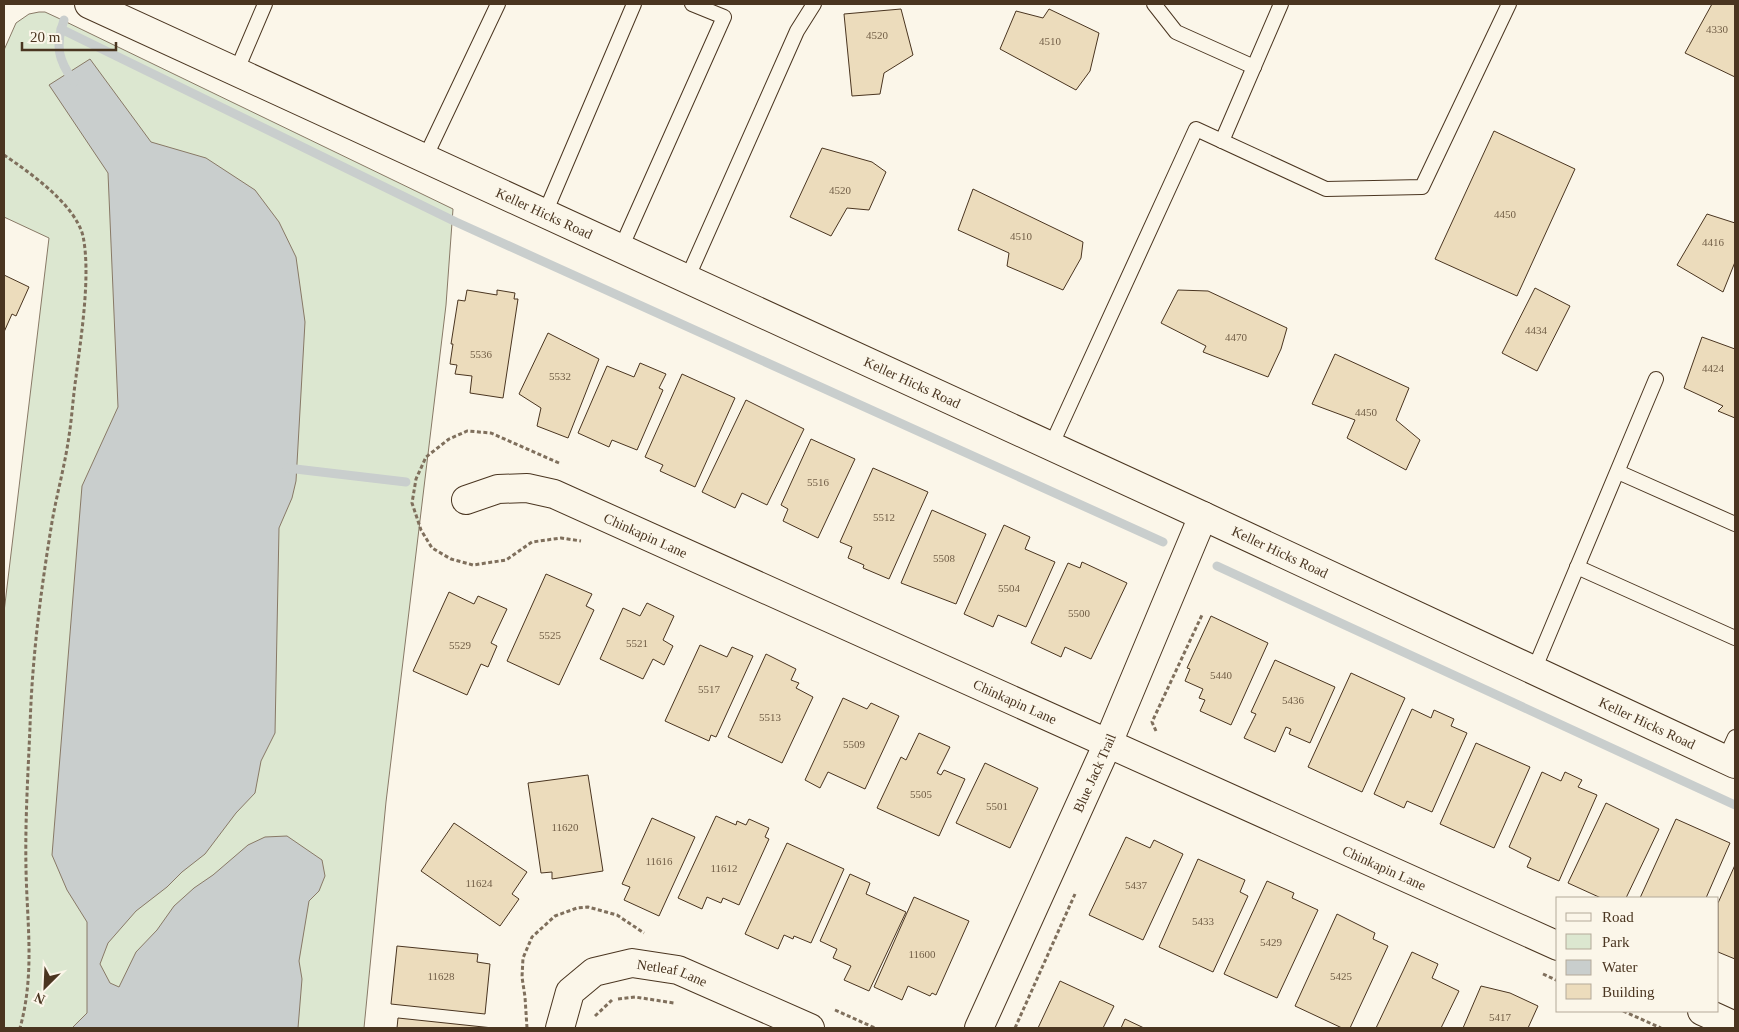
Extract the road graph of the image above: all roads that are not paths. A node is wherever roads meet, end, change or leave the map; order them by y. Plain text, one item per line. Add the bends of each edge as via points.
1 (89, 4) edge
2 (266, 4) edge
3 (498, 4) edge
4 (634, 4) edge
5 (692, 4) edge
6 (814, 4) edge
7 (1154, 4) edge
8 (1281, 4) edge
9 (1510, 4) edge
10 (1254, 68) junction
11 (236, 72) junction
12 (1222, 141) junction
13 (425, 158) junction
14 (545, 213) junction
15 (621, 248) junction
16 (687, 279) junction
17 (1656, 379) dead end
18 (1051, 446) junction
19 (1618, 472) junction
20 (466, 500) dead end
21 (1203, 516) junction
22 (1735, 524) edge
23 (1577, 567) junction
24 (1735, 638) edge
25 (1534, 670) junction
26 (1108, 743) junction
27 (1732, 753) edge
28 (1556, 945) edge
29 (1704, 1012) edge
30 (1735, 1026) edge
31 (560, 1028) edge
32 (810, 1028) edge
33 (978, 1028) edge

1 - 11 street, Keller Hicks Road
2 - 11 lane
3 - 13 lane
4 - 14 lane
5 - 15 lane via 724,18
6 - 16 lane via 797,31
7 - 10 lane via 1176,32
8 - 10 lane
9 - 12 lane via 1422,187 1326,189
10 - 12 lane
11 - 13 street, Keller Hicks Road
12 - 18 lane via 1196,129
13 - 14 street, Keller Hicks Road
14 - 15 street, Keller Hicks Road
15 - 16 street, Keller Hicks Road
16 - 18 street, Keller Hicks Road
17 - 19 lane
18 - 21 street, Keller Hicks Road
19 - 22 lane
19 - 23 lane
20 - 26 street, Chinkapin Lane via 498,489 526,488 554,494
21 - 25 street, Keller Hicks Road
21 - 26 street, Blue Jack Trail
23 - 24 lane
23 - 25 lane
25 - 27 street, Keller Hicks Road
26 - 28 street, Chinkapin Lane
26 - 33 street, Blue Jack Trail
29 - 30 street
31 - 32 street, Netleaf Lane via 570,992 594,972 632,963 678,970

